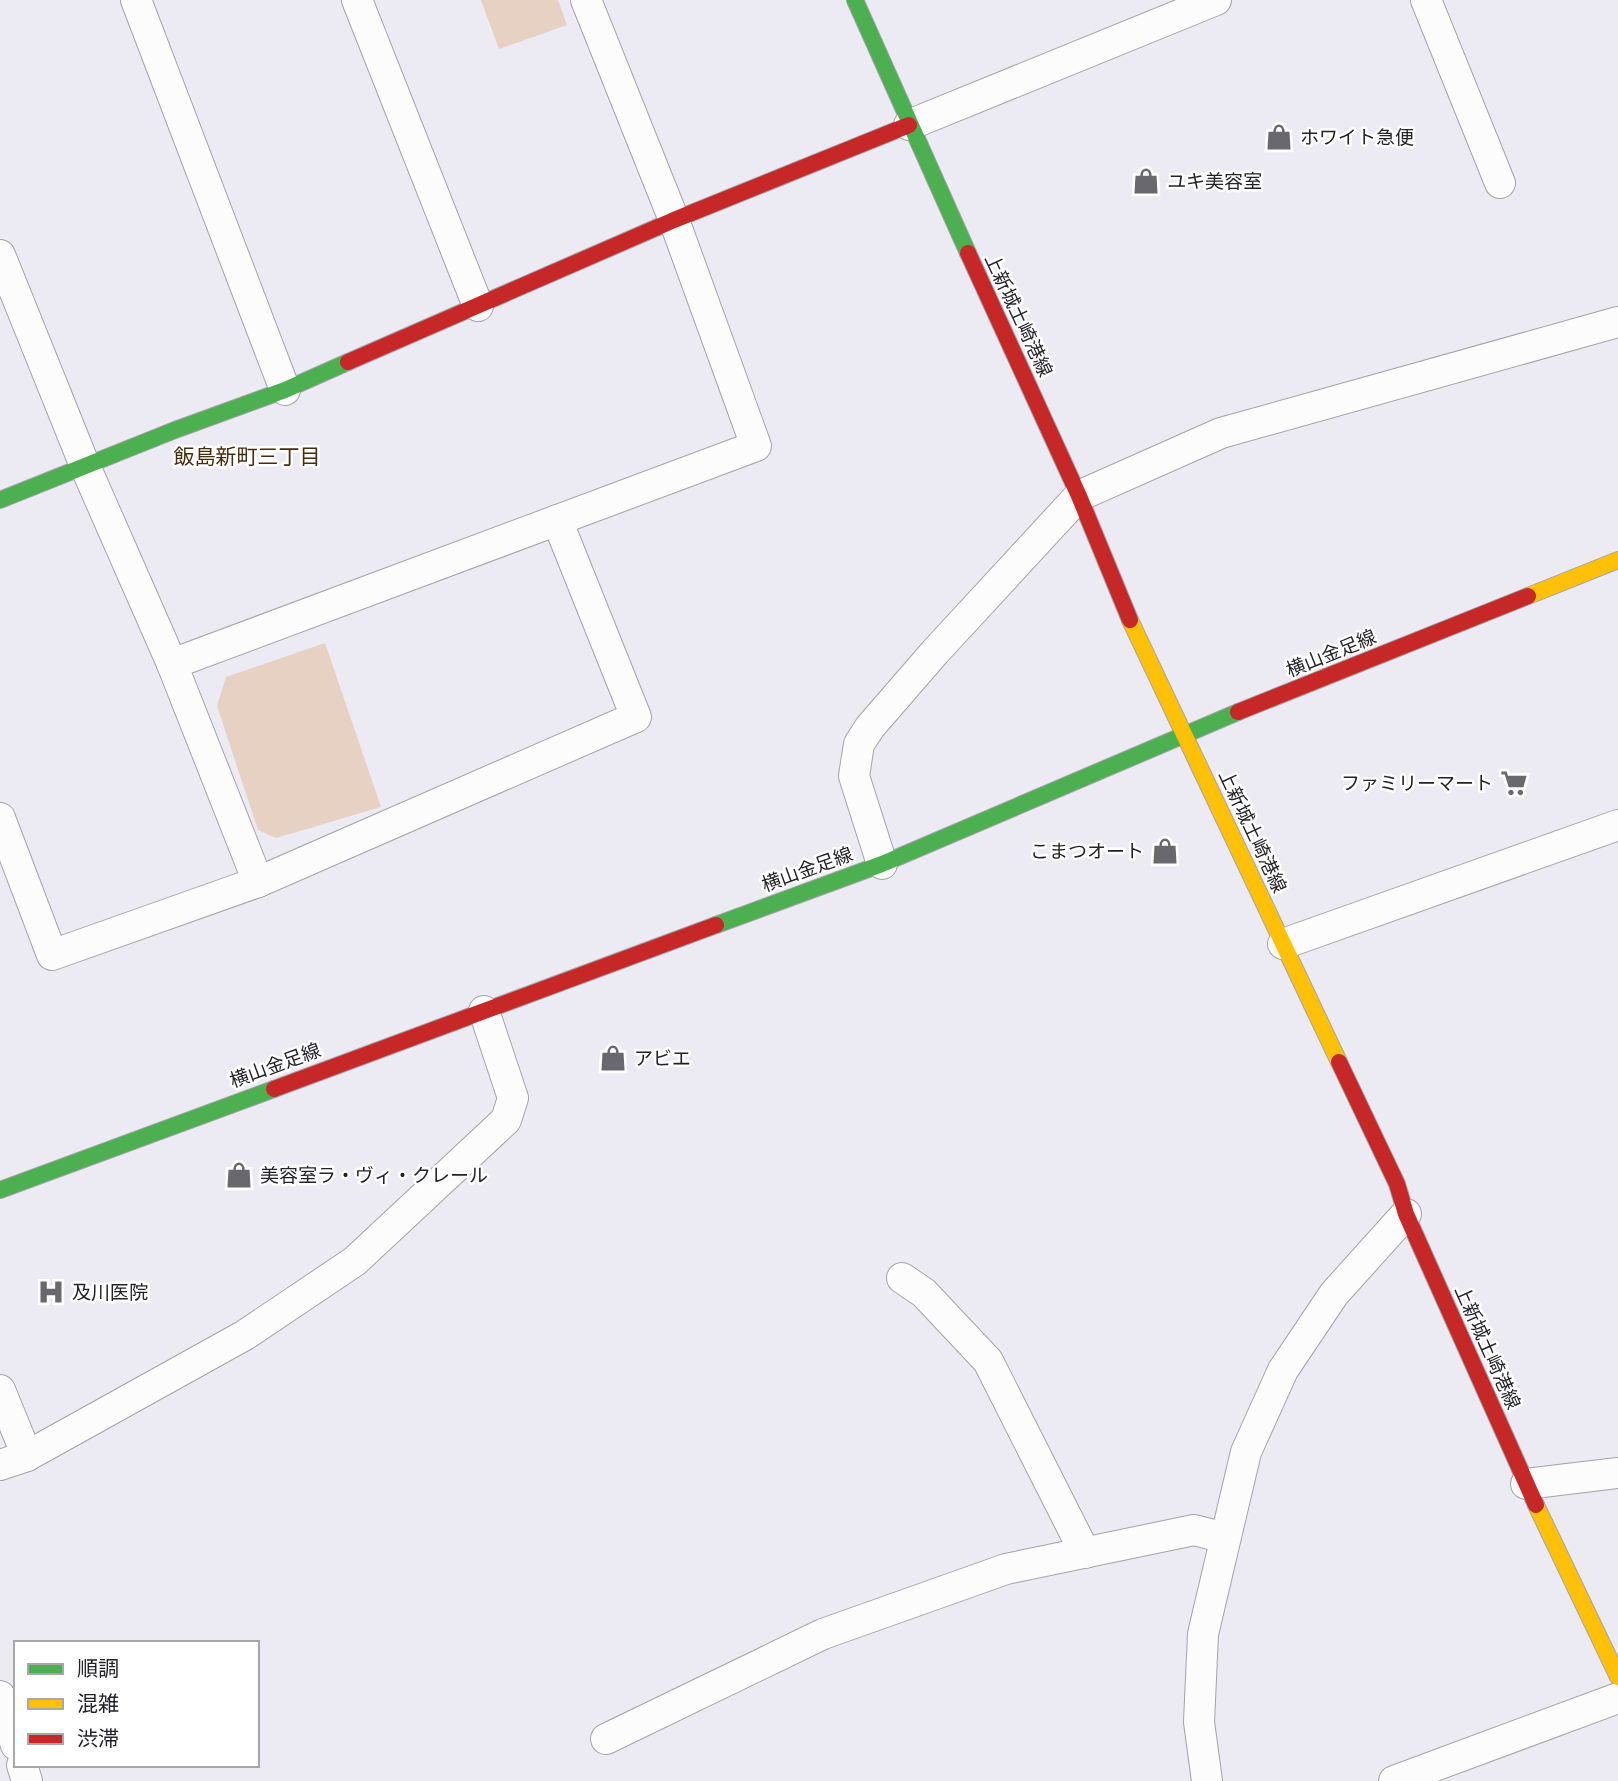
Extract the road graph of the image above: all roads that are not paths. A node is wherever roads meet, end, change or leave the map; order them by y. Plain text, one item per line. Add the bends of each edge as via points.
1 (136, 0) edge
2 (358, 0) edge
3 (586, 0) edge
4 (855, 0) edge
5 (1216, 0) edge
6 (1426, 0) edge
7 (909, 125) junction
8 (1500, 183) dead end
9 (674, 220) junction
10 (0, 255) edge
11 (478, 306) junction
12 (1618, 322) edge
13 (285, 390) junction
14 (85, 466) junction
15 (1079, 496) junction
16 (0, 500) edge
17 (557, 520) junction
18 (1618, 560) edge
19 (172, 664) junction
20 (1184, 734) junction
21 (0, 818) edge
22 (1618, 825) edge
23 (882, 864) junction
24 (258, 882) junction
25 (1283, 944) junction
26 (484, 1011) junction
27 (0, 1190) edge
28 (1406, 1214) junction
29 (902, 1278) dead end
30 (0, 1390) edge
31 (13, 1460) edge
32 (1618, 1473) edge
33 (1526, 1484) junction
34 (1225, 1538) junction
35 (1085, 1553) junction
36 (1612, 1648) edge
37 (1618, 1677) edge
38 (0, 1696) edge
39 (1618, 1698) edge
40 (14, 1739) edge
41 (606, 1739) dead end
42 (1207, 1781) edge
43 (1394, 1781) edge

1 - 13 street
2 - 11 street
3 - 9 street
4 - 7 street, 上新城土崎港線
5 - 7 street
6 - 8 street
7 - 9 street
7 - 15 street, 上新城土崎港線
9 - 11 street
9 - 17 street via 756,446
10 - 14 street
11 - 13 street
12 - 15 street via 1221,433
13 - 14 street
14 - 16 street
14 - 19 street
15 - 20 street, 上新城土崎港線 via 1143,651
15 - 23 street via 935,652 859,744 854,776
17 - 19 street
17 - 24 street via 636,717
18 - 20 street, 横山金足線
19 - 24 street
20 - 23 street, 横山金足線
20 - 25 street, 上新城土崎港線
21 - 24 street via 52,955
22 - 25 street
23 - 26 street, 横山金足線
25 - 28 street, 上新城土崎港線 via 1397,1184
26 - 27 street, 横山金足線
26 - 31 street via 513,1098 506,1120 355,1261 245,1335
28 - 33 street, 上新城土崎港線
28 - 34 street via 1334,1294 1283,1370 1246,1452
29 - 35 street via 924,1293 988,1361
30 - 31 street
32 - 33 street
33 - 36 street, 上新城土崎港線
34 - 35 street via 1194,1530
34 - 42 street via 1203,1634 1199,1722
35 - 41 street via 1006,1569 823,1634
36 - 37 street, 上新城土崎港線
38 - 40 street
39 - 43 street

